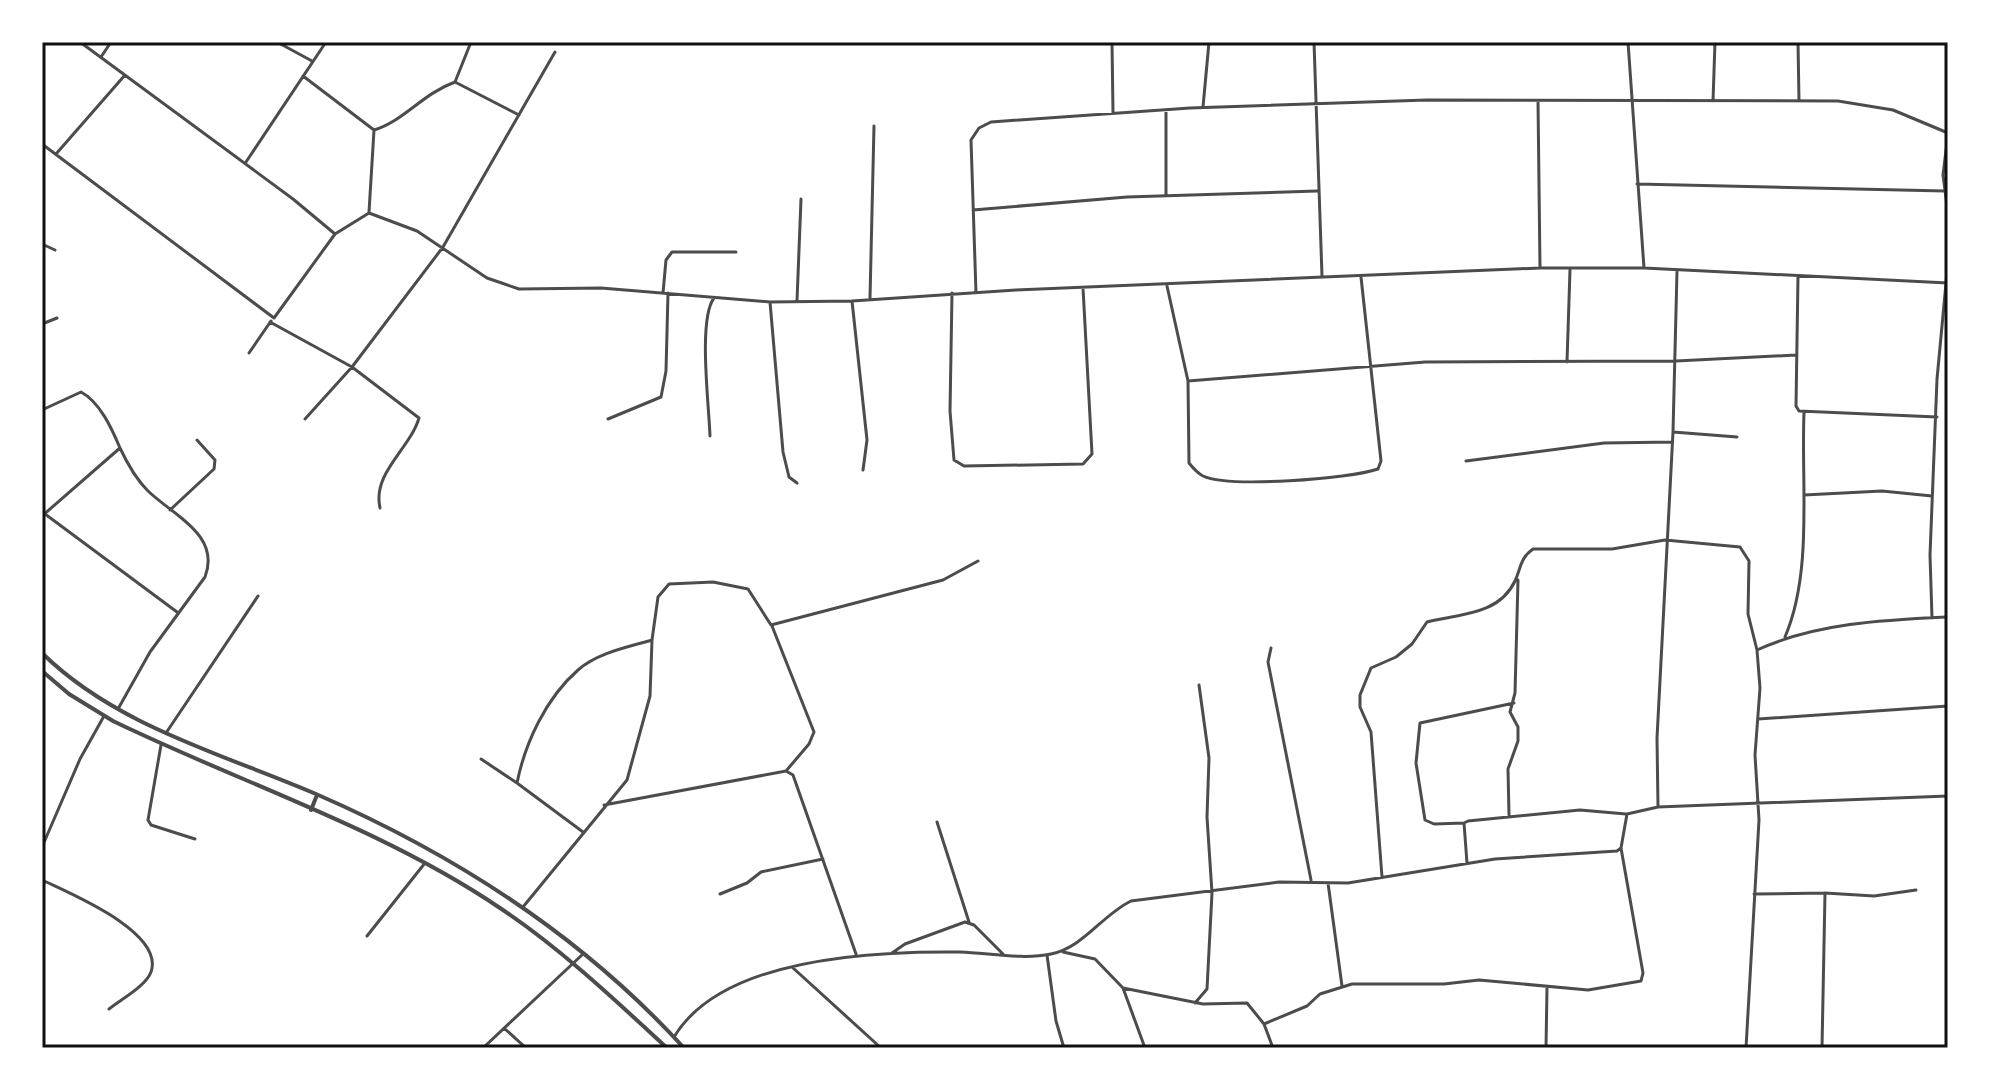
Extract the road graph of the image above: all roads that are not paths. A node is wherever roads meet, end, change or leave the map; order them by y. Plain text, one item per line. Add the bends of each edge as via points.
1 (80, 42) edge
2 (111, 42) edge
3 (277, 42) edge
4 (326, 42) edge
5 (471, 42) edge
6 (1112, 42) edge
7 (1209, 42) edge
8 (1314, 42) edge
9 (1628, 42) edge
10 (1715, 42) edge
11 (1798, 42) edge
12 (555, 52) dead end
13 (101, 57) junction
14 (312, 61) junction
15 (125, 75) junction
16 (303, 76) junction
17 (455, 82) junction
18 (1538, 101) junction
19 (1713, 101) junction
20 (1799, 101) junction
21 (1632, 102) junction
22 (1316, 103) junction
23 (1203, 107) junction
24 (1166, 110) junction
25 (1113, 113) junction
26 (519, 115) junction
27 (874, 126) dead end
28 (374, 130) junction
29 (1948, 133) edge
30 (42, 144) edge
31 (56, 154) junction
32 (245, 163) junction
33 (1637, 184) junction
34 (1317, 191) junction
35 (1945, 191) junction
36 (1166, 196) junction
37 (801, 199) dead end
38 (973, 210) junction
39 (369, 213) junction
40 (1948, 213) edge
41 (335, 234) junction
42 (42, 244) edge
43 (443, 247) junction
44 (55, 250) dead end
45 (736, 252) dead end
46 (1948, 262) edge
47 (1540, 268) junction
48 (1570, 268) junction
49 (1644, 268) junction
50 (1677, 270) junction
51 (1322, 276) junction
52 (1361, 276) junction
53 (1798, 276) junction
54 (1946, 283) edge
55 (1167, 286) junction
56 (1083, 288) junction
57 (666, 293) junction
58 (952, 293) junction
59 (976, 293) junction
60 (714, 298) junction
61 (870, 298) junction
62 (797, 301) junction
63 (852, 301) junction
64 (770, 302) junction
65 (57, 318) dead end
66 (272, 320) junction
67 (42, 324) edge
68 (249, 353) dead end
69 (1796, 355) junction
70 (1676, 361) junction
71 (1567, 362) junction
72 (352, 367) junction
73 (1372, 369) junction
74 (1188, 381) junction
75 (42, 410) edge
76 (1804, 413) junction
77 (1937, 417) junction
78 (305, 419) dead end
79 (608, 419) dead end
80 (1673, 432) junction
81 (710, 436) dead end
82 (1737, 437) dead end
83 (197, 440) dead end
84 (1672, 442) junction
85 (120, 448) junction
86 (1466, 461) dead end
87 (863, 470) dead end
88 (797, 483) dead end
89 (1804, 495) junction
90 (1932, 496) junction
91 (380, 508) dead end
92 (169, 510) junction
93 (44, 515) edge
94 (1665, 540) junction
95 (978, 561) dead end
96 (1518, 575) junction
97 (258, 596) dead end
98 (177, 612) junction
99 (1948, 617) edge
100 (1932, 618) junction
101 (771, 625) junction
102 (1785, 637) junction
103 (652, 640) junction
104 (1271, 648) dead end
105 (1757, 650) junction
106 (42, 653) edge
107 (42, 671) edge
108 (1199, 685) dead end
109 (1514, 703) junction
110 (1948, 706) edge
111 (118, 709) junction
112 (104, 716) junction
113 (1758, 719) junction
114 (166, 733) junction
115 (161, 744) junction
116 (481, 759) dead end
117 (786, 771) junction
118 (517, 783) junction
119 (317, 795) junction
120 (1948, 796) edge
121 (1757, 801) junction
122 (604, 805) junction
123 (1658, 807) junction
124 (311, 810) junction
125 (1627, 814) junction
126 (1509, 815) junction
127 (937, 822) dead end
128 (1464, 823) junction
129 (583, 832) junction
130 (195, 839) dead end
131 (42, 847) edge
132 (1621, 848) junction
133 (823, 859) junction
134 (425, 863) junction
135 (1467, 863) junction
136 (1382, 877) junction
137 (1311, 880) junction
138 (43, 881) edge
139 (1328, 883) junction
140 (1916, 890) dead end
141 (1212, 893) junction
142 (1825, 893) junction
143 (720, 894) dead end
144 (1754, 894) junction
145 (42, 906) edge
146 (523, 907) junction
147 (969, 922) junction
148 (367, 936) dead end
149 (1059, 952) junction
150 (891, 953) junction
151 (583, 954) junction
152 (856, 954) junction
153 (1003, 954) junction
154 (1047, 955) junction
155 (573, 963) junction
156 (792, 967) junction
157 (1342, 986) junction
158 (1123, 988) junction
159 (1547, 988) junction
160 (1195, 1003) junction
161 (109, 1009) dead end
162 (1264, 1024) junction
163 (504, 1028) junction
164 (674, 1037) junction
165 (483, 1048) edge
166 (526, 1048) edge
167 (667, 1048) edge
168 (684, 1048) edge
169 (881, 1048) edge
170 (1064, 1048) edge
171 (1145, 1048) edge
172 (1273, 1048) edge
173 (1546, 1048) edge
174 (1746, 1048) edge
175 (1822, 1048) edge

1 - 13 street
2 - 13 street
3 - 14 street
4 - 14 street
5 - 17 street
6 - 25 street
7 - 23 street
8 - 22 street
9 - 21 street
10 - 19 street
11 - 20 street
12 - 26 street
13 - 15 street
14 - 16 street
15 - 31 street
15 - 32 street
16 - 28 street
16 - 32 street
17 - 26 street
17 - 28 street
18 - 21 street
18 - 22 street
18 - 47 street
19 - 20 street
19 - 21 street
20 - 29 street via 1862,103 1912,116
21 - 33 street
22 - 23 street
22 - 34 street
23 - 24 street
24 - 25 street
24 - 36 street
25 - 38 street via 1008,120 979,128 971,140
26 - 43 street
27 - 61 street
28 - 39 street
29 - 35 street
30 - 31 street
31 - 66 street
32 - 41 street
33 - 35 street
33 - 49 street
34 - 36 street
34 - 51 street
35 - 40 street
36 - 38 street
37 - 62 street
38 - 59 street
39 - 41 street
39 - 43 street
41 - 66 street
42 - 44 street
43 - 57 street via 487,278 519,289
43 - 72 street
45 - 57 street via 672,252 666,260
46 - 54 street
47 - 48 street
47 - 52 street
48 - 49 street
48 - 71 street
49 - 50 street
50 - 53 street
50 - 70 street
51 - 52 street
51 - 55 street
52 - 73 street
53 - 54 street
53 - 69 street
54 - 77 street
55 - 56 street
55 - 74 street
56 - 58 street via 1092,454 1083,464 964,466 954,460
56 - 59 street
57 - 60 street
57 - 79 street via 661,397
58 - 59 street
58 - 61 street
60 - 64 street
60 - 81 street via 707,310 704,347
61 - 63 street
62 - 63 street
62 - 64 street
63 - 87 street via 867,440
64 - 88 street via 783,452 789,477
65 - 67 street
66 - 68 street
66 - 72 street
69 - 70 street
69 - 76 street via 1796,406
70 - 71 street
70 - 80 street
71 - 73 street via 1476,360
72 - 78 street
72 - 91 street via 419,418 382,481
73 - 74 street
73 - 74 street via 1381,461 1378,469 1338,477 1204,477 1189,463
75 - 85 street via 81,392 90,396
76 - 77 street
76 - 89 street
77 - 90 street
80 - 82 street
80 - 84 street
83 - 92 street via 215,460 214,469
84 - 86 street via 1604,443
84 - 94 street
85 - 92 street via 145,488
85 - 93 street
89 - 90 street via 1882,491
89 - 102 street via 1798,606
90 - 100 street
92 - 98 street via 203,538 209,551 205,577
93 - 98 street
94 - 96 street via 1612,549 1533,549
94 - 105 street via 1744,550 1749,561 1749,626
94 - 123 street
95 - 101 street via 943,580
96 - 109 street
96 - 136 street via 1495,606 1427,622 1412,644 1365,676 1360,707 1371,732
97 - 114 street
98 - 111 street
99 - 100 street
100 - 102 street via 1853,623
101 - 103 street via 748,589 713,582 669,584 658,597
101 - 117 street via 814,732
102 - 105 street
103 - 118 street via 579,669 529,738
103 - 122 street via 650,696 641,736 627,780
104 - 137 street via 1268,662
105 - 113 street
106 - 111 street
107 - 112 street
108 - 141 street via 1209,758
109 - 126 street via 1510,712 1518,741 1508,769
109 - 128 street via 1420,723 1416,763 1425,820
110 - 113 street
111 - 114 street
112 - 115 street
112 - 131 street
113 - 121 street
114 - 119 street
115 - 124 street
115 - 130 street via 148,820
116 - 118 street
117 - 122 street
117 - 133 street via 796,780
118 - 129 street
119 - 124 street
119 - 146 street via 431,849
120 - 121 street
121 - 123 street
121 - 144 street
122 - 129 street
123 - 125 street
124 - 134 street
125 - 126 street via 1580,810
125 - 132 street
126 - 128 street
127 - 147 street
128 - 135 street
129 - 146 street
132 - 135 street
132 - 159 street via 1641,981 1588,990
133 - 143 street via 761,872
133 - 152 street
134 - 148 street
134 - 155 street via 498,906
135 - 136 street
136 - 139 street
137 - 139 street
137 - 141 street
138 - 145 street
138 - 161 street via 125,925 146,946 152,965 149,976
139 - 157 street
140 - 142 street via 1874,896
141 - 149 street via 1131,901
141 - 160 street via 1207,989
142 - 144 street
142 - 175 street
144 - 174 street
146 - 151 street
147 - 150 street
147 - 153 street
149 - 154 street
149 - 158 street via 1095,959
150 - 152 street
150 - 153 street
151 - 155 street
151 - 164 street
152 - 156 street
153 - 154 street
154 - 170 street
155 - 163 street
155 - 167 street
156 - 164 street via 695,1009
156 - 169 street
157 - 159 street via 1479,980
157 - 162 street
158 - 160 street
158 - 171 street
159 - 173 street
160 - 162 street via 1247,1003
162 - 172 street
163 - 165 street
163 - 166 street
164 - 168 street

